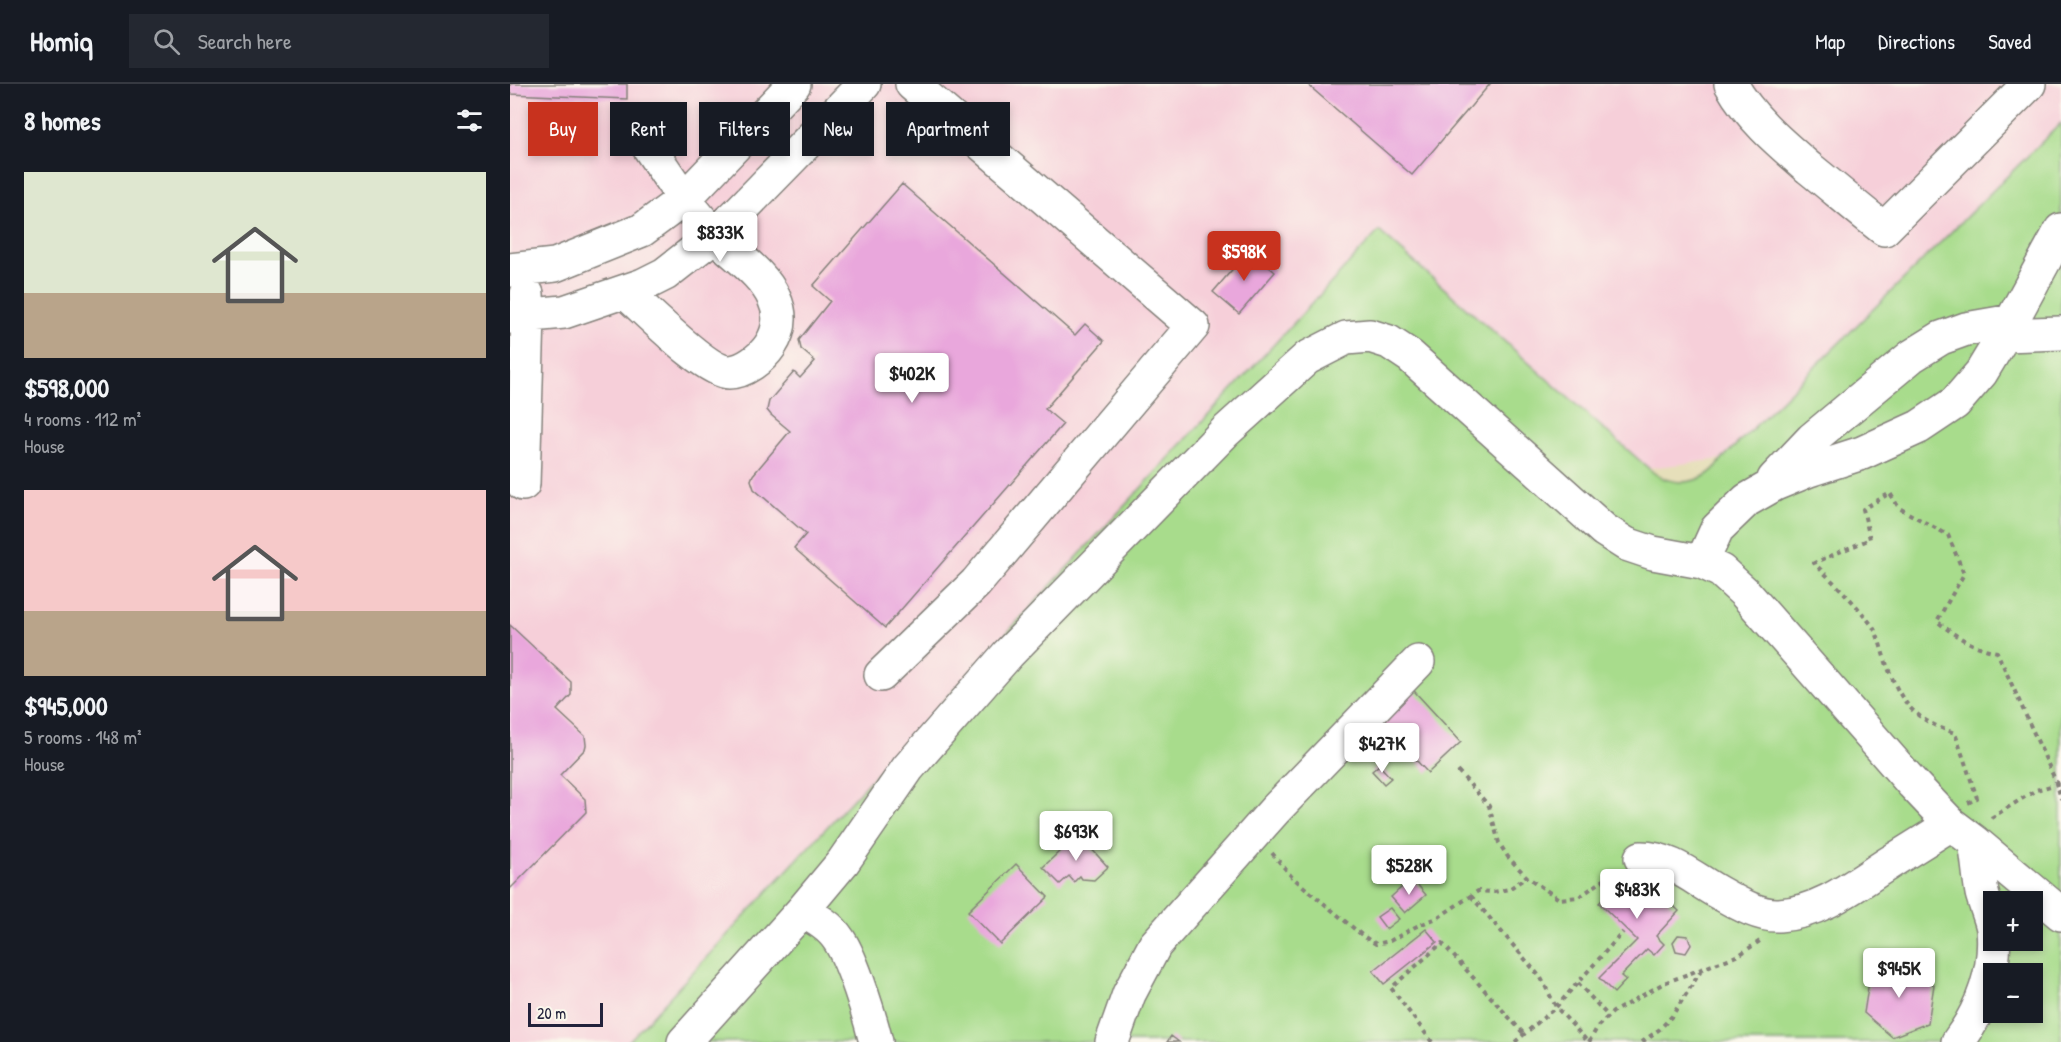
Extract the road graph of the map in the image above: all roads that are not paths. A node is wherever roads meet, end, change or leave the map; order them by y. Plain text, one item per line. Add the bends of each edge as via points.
1 (794, 84) edge
2 (864, 84) edge
3 (912, 84) edge
4 (1731, 84) edge
5 (2029, 84) edge
6 (655, 156) edge
7 (684, 199) junction
8 (2061, 230) edge
9 (715, 235) junction
10 (518, 270) edge
11 (625, 292) junction
12 (519, 317) edge
13 (2008, 328) junction
14 (2061, 333) edge
15 (523, 484) dead end
16 (1762, 491) junction
17 (1702, 562) junction
18 (1418, 662) dead end
19 (881, 675) dead end
20 (1959, 830) junction
21 (1641, 858) road end
22 (802, 911) junction
23 (2061, 914) edge
24 (684, 1042) edge
25 (876, 1042) edge
26 (1112, 1042) edge
27 (1958, 1042) edge

1 - 7 street
2 - 9 street
3 - 19 street via 1193,326 976,583
4 - 5 street via 1743,104 1789,151 1884,229
6 - 7 street
7 - 9 street
7 - 10 street via 642,230 555,265
8 - 13 street
9 - 11 street via 665,274
9 - 11 street via 753,269 774,297 779,313 776,337 750,365 730,372 715,369
10 - 12 street
11 - 12 street via 564,312
12 - 15 street
13 - 14 street
13 - 16 street via 1966,329 1912,356 1812,439
13 - 16 street via 1980,373 1955,403 1918,427 1863,453 1809,470
16 - 17 street via 1717,529
17 - 20 street via 1721,571 1744,593 1912,783
17 - 22 street via 1626,544 1604,530 1410,356 1389,342 1370,336 1346,338 1307,358 1225,432 1008,654 908,768 843,862
18 - 26 street via 1265,821 1155,945 1129,994
20 - 21 street via 1811,909 1777,915 1751,909 1667,862
20 - 23 street
20 - 27 street via 1993,928 1992,969 1981,1004
22 - 24 street
22 - 25 street via 822,921 840,940

